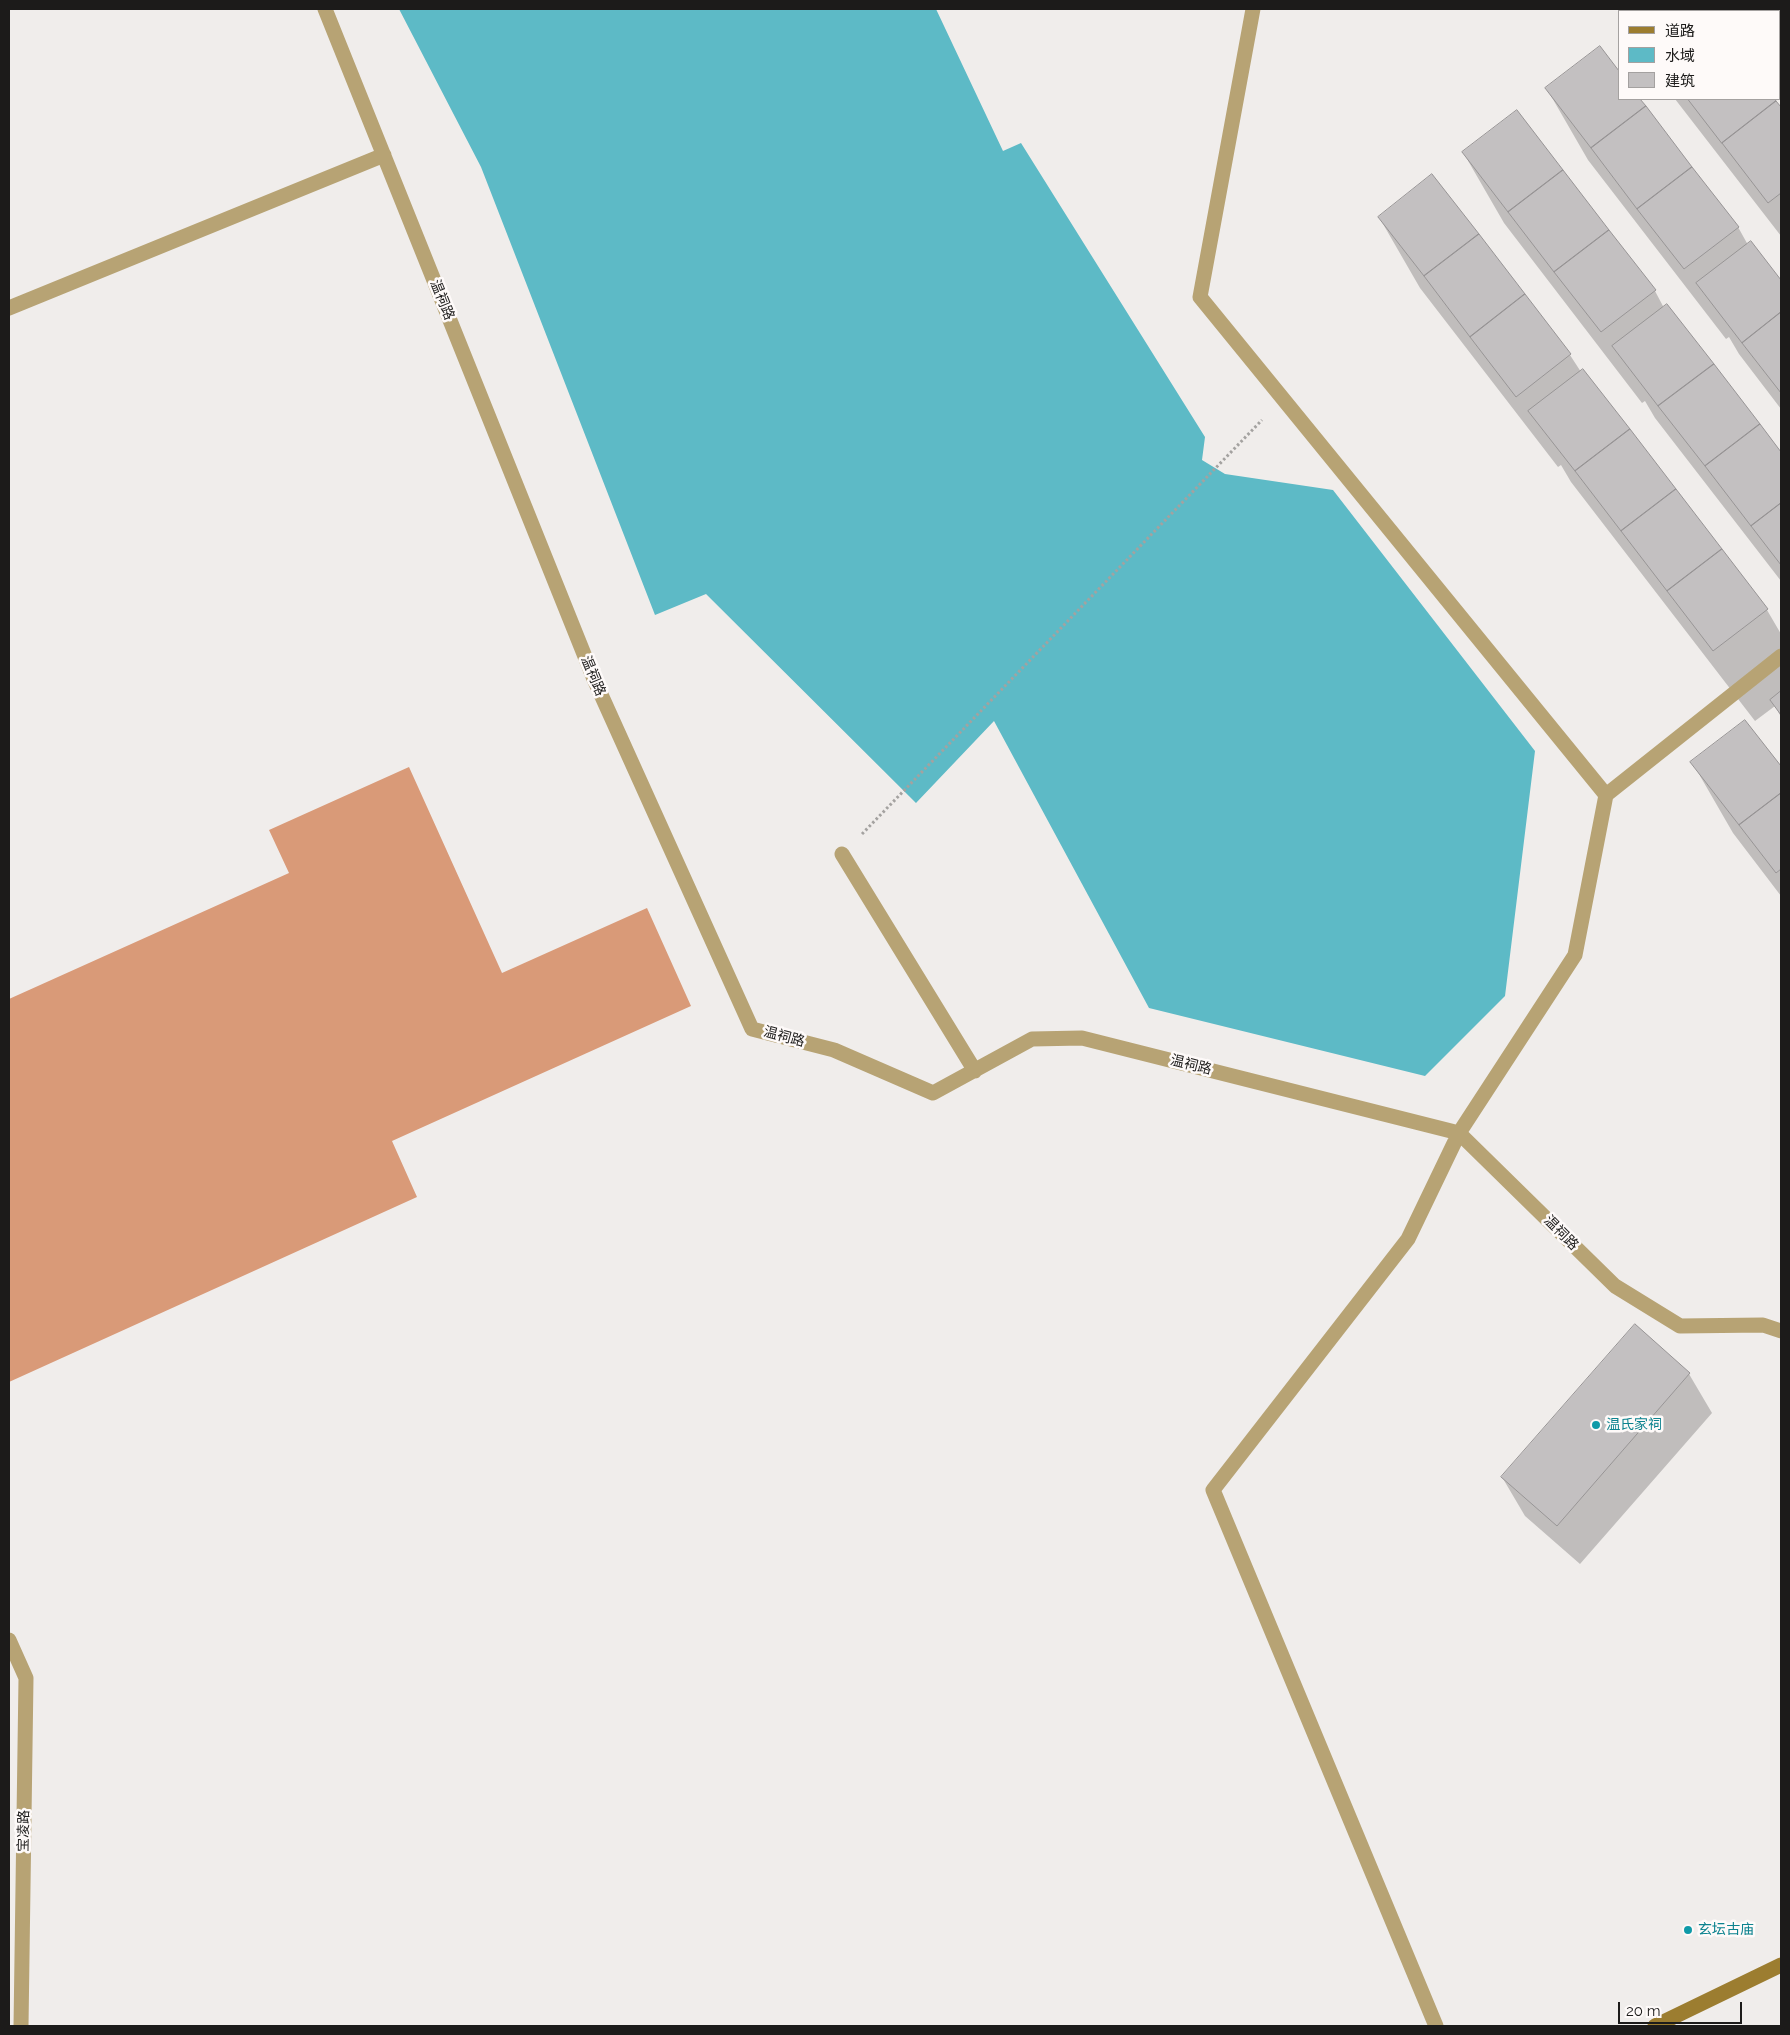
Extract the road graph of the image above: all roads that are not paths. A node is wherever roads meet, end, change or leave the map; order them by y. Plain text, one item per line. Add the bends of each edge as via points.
1 (325, 9) edge
2 (1253, 9) edge
3 (384, 155) junction
4 (9, 308) edge
5 (1781, 656) edge
6 (1606, 795) junction
7 (842, 854) road end
8 (975, 1070) junction
9 (1459, 1133) junction
10 (1781, 1331) edge
11 (9, 1640) edge
12 (1781, 1965) edge
13 (21, 2026) edge
14 (1436, 2026) edge
15 (1655, 2026) edge

1 - 3 street, 温祠路
2 - 6 street via 1200,296
3 - 4 street
3 - 8 street, 温祠路 via 594,679 752,1028 834,1050 933,1093
5 - 6 street
6 - 9 street via 1575,955
7 - 8 street
8 - 9 street, 温祠路 via 1032,1039 1082,1038
9 - 10 street, 温祠路 via 1615,1286 1680,1326 1763,1325
9 - 14 street via 1408,1238 1213,1490
11 - 13 street, 宝凌路 via 26,1678
12 - 15 street

